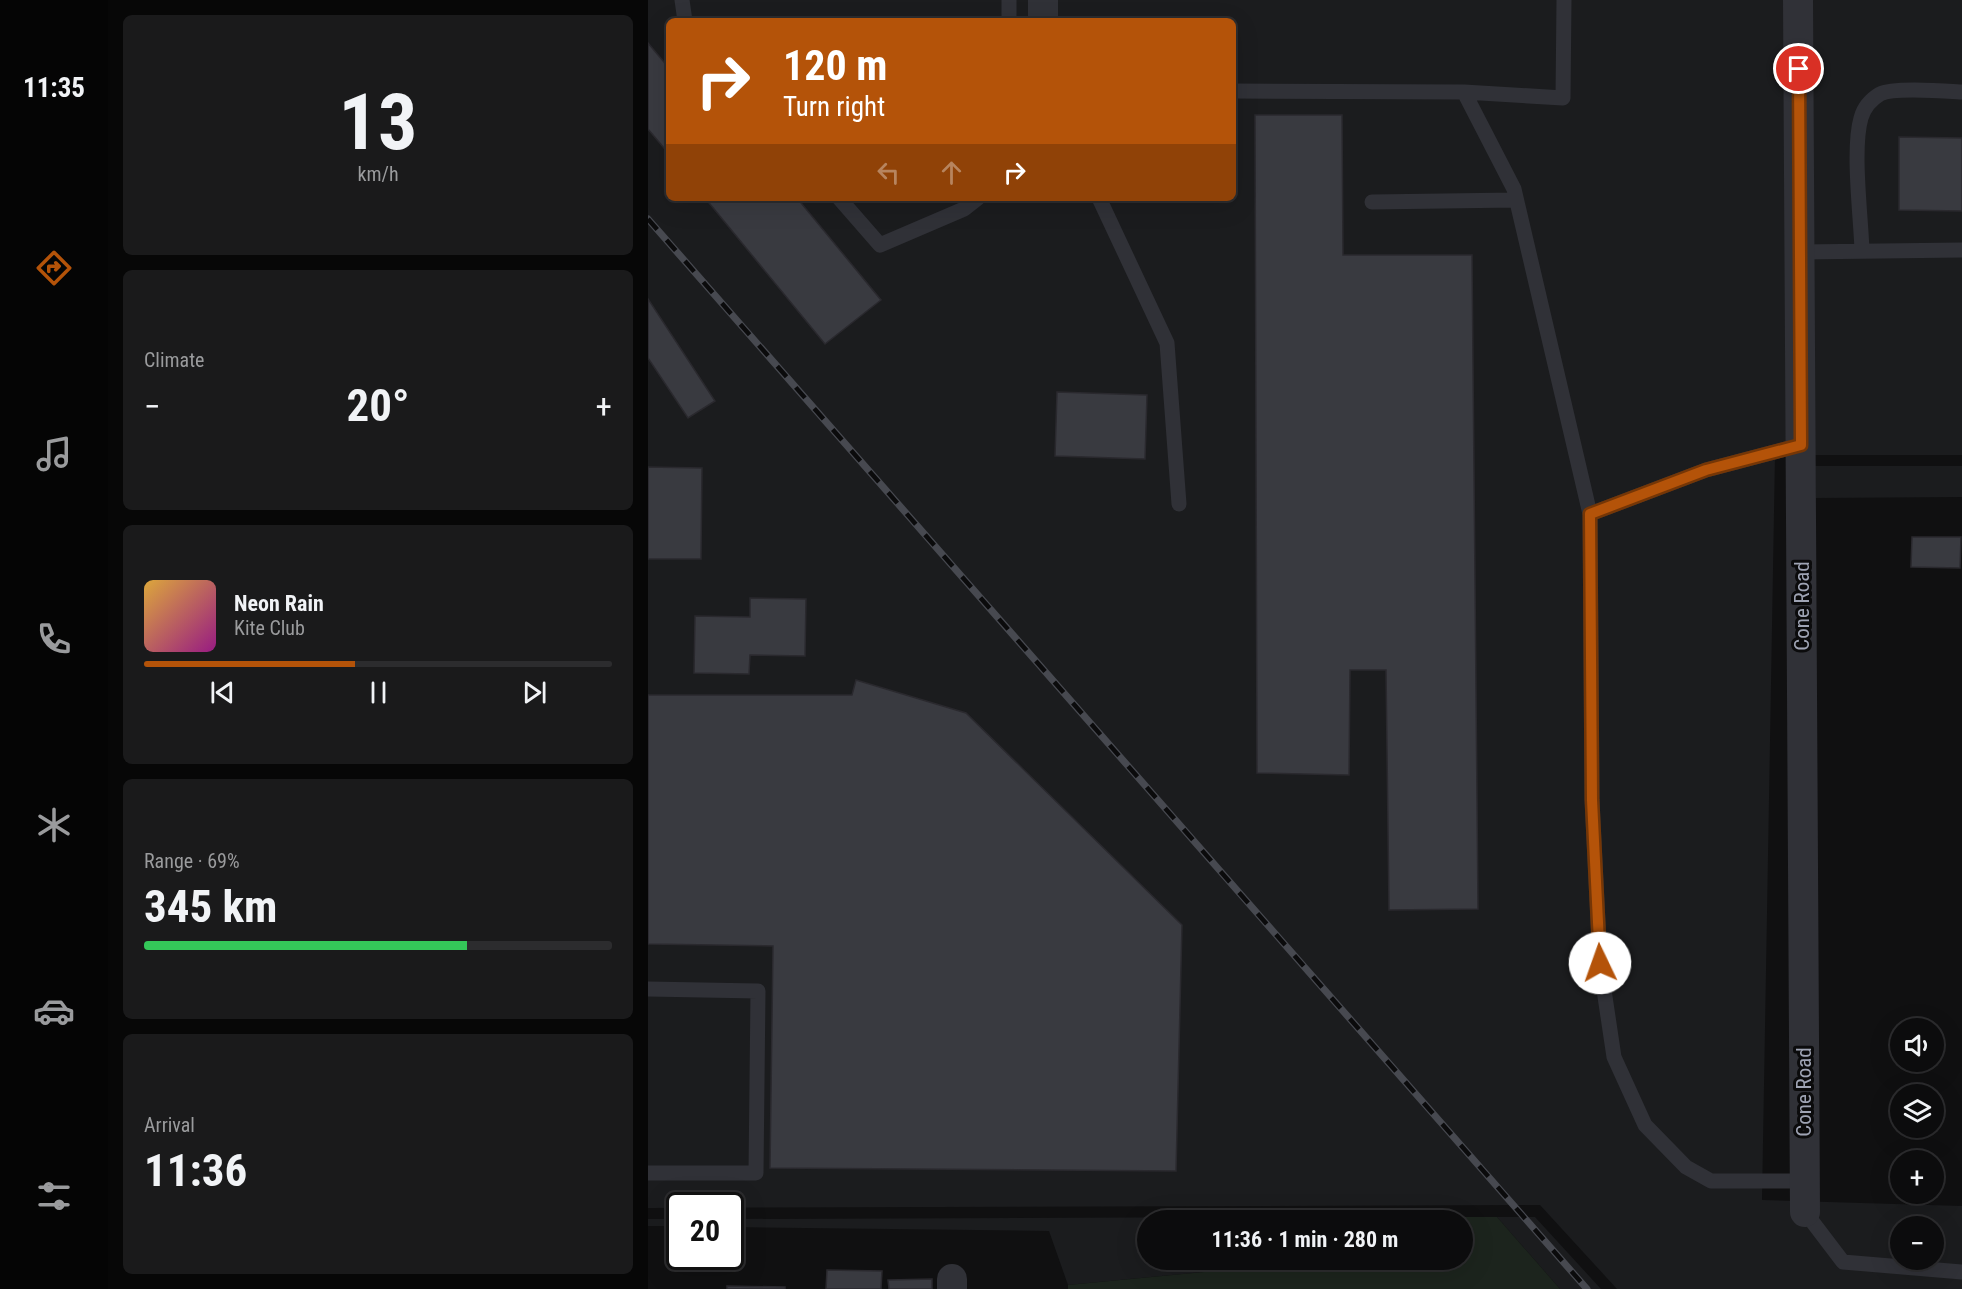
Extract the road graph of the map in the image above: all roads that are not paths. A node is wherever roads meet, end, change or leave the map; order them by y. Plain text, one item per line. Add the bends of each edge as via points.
1 (682, 0) edge
2 (1009, 0) edge
3 (1043, 0) edge
4 (1564, 0) edge
5 (1798, 0) edge
6 (685, 18) edge
7 (1010, 18) edge
8 (1043, 18) edge
9 (1236, 91) edge
10 (1464, 92) junction
11 (1962, 93) edge
12 (1515, 200) junction
13 (842, 201) edge
14 (974, 201) edge
15 (1100, 201) edge
16 (1372, 202) dead end
17 (1962, 250) edge
18 (1862, 251) junction
19 (1800, 252) junction
20 (1801, 445) junction
21 (1179, 504) dead end
22 (1590, 514) junction
23 (648, 989) edge
24 (648, 1173) edge
25 (1805, 1181) junction
26 (1805, 1212) joint
27 (1962, 1272) edge

1 - 6 lane
2 - 7 lane
3 - 8 street
4 - 10 lane via 1563,98
5 - 19 street, Cone Road
9 - 10 lane
10 - 12 lane via 1514,189
11 - 18 lane via 1882,92 1867,103 1858,139
12 - 16 lane
12 - 22 lane
13 - 14 lane via 880,245
15 - 21 lane via 1167,343
17 - 18 lane
18 - 19 lane
19 - 20 street, Cone Road
20 - 22 lane via 1706,470
20 - 25 street, Cone Road
22 - 25 lane via 1592,800 1600,963 1614,1057 1645,1125 1686,1167 1711,1181
23 - 24 lane via 758,992 756,1173
25 - 26 street, Cone Road
26 - 27 lane via 1843,1262

